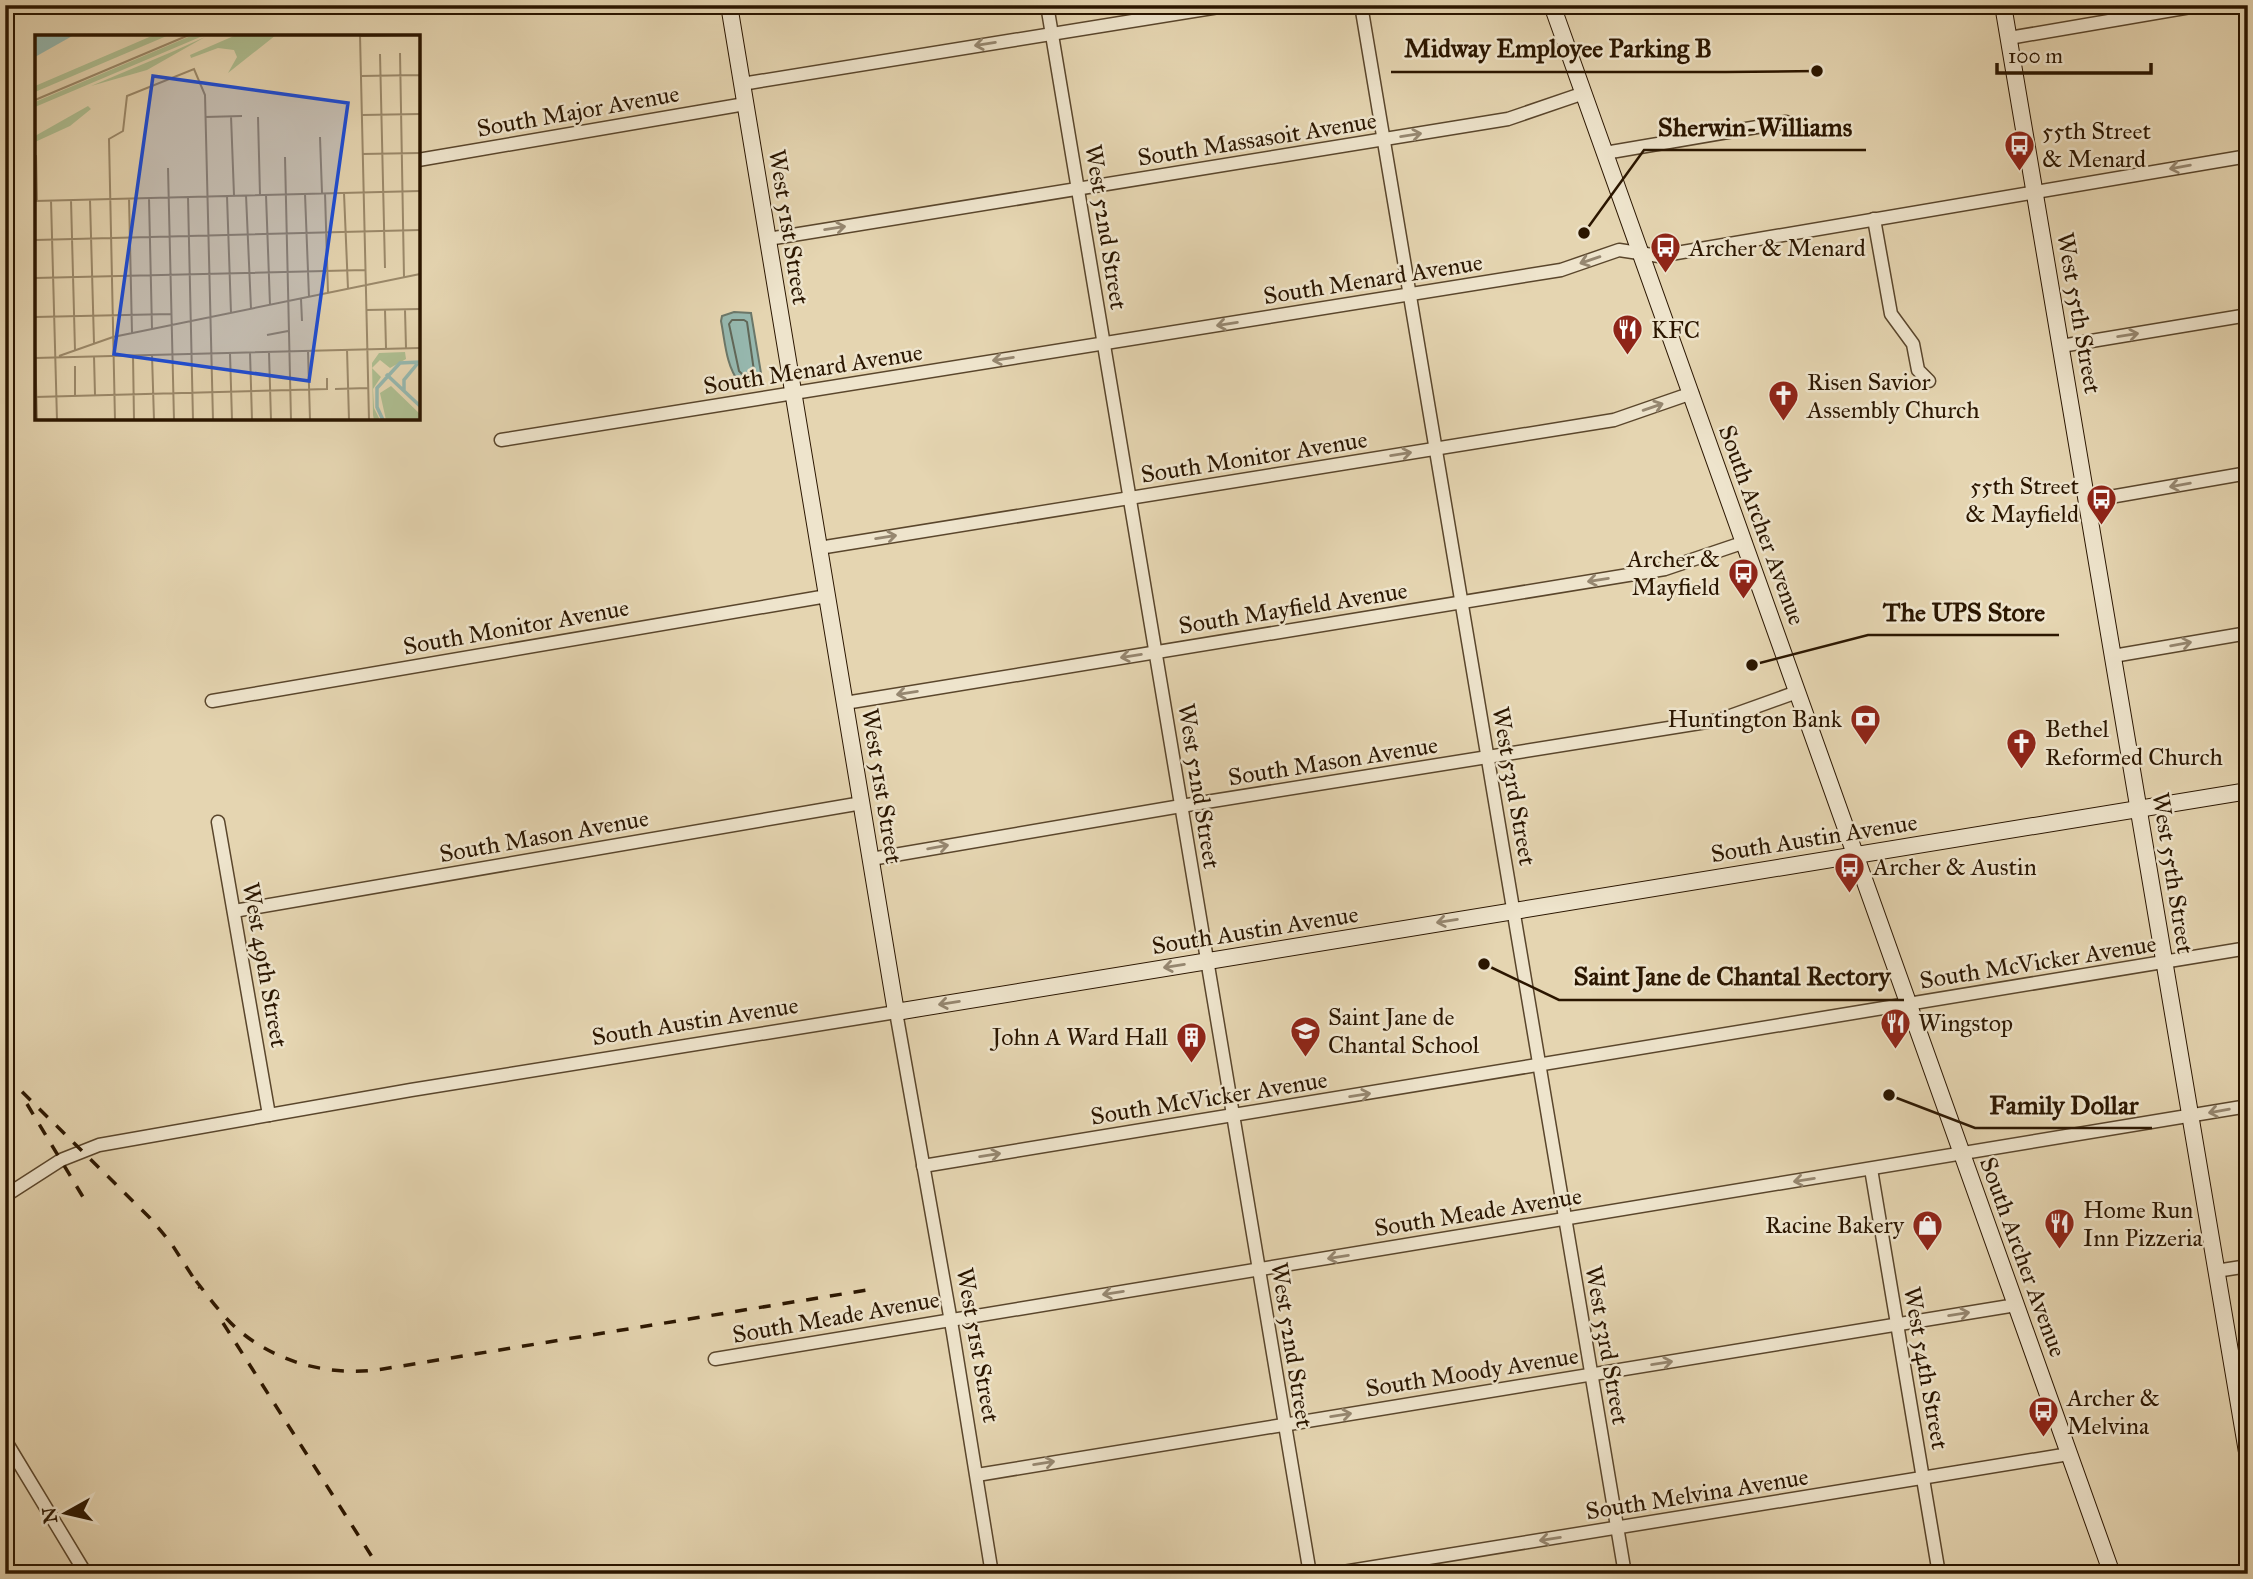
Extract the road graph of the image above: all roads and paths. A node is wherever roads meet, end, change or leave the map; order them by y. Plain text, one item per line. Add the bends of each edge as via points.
1 (729, 5) edge
2 (1047, 5) edge
3 (1231, 5) edge
4 (1361, 5) edge
5 (1552, 5) edge
6 (2004, 5) edge
7 (2202, 5) edge
8 (1052, 33) junction
9 (2009, 38) junction
10 (742, 84) junction
11 (1584, 93) junction
12 (745, 104) junction
13 (1786, 122) dead end
14 (1384, 139) junction
15 (1605, 153) junction
16 (2248, 156) edge
17 (420, 160) edge
18 (1078, 189) junction
19 (2035, 192) junction
20 (1874, 219) junction
21 (768, 239) junction
22 (1641, 253) junction
23 (1410, 295) junction
24 (2248, 315) edge
25 (1104, 343) junction
26 (2061, 346) junction
27 (1929, 381) dead end
28 (793, 393) junction
29 (1692, 393) junction
30 (501, 440) dead end
31 (1436, 448) junction
32 (2248, 473) edge
33 (1129, 498) junction
34 (2087, 501) junction
35 (1745, 542) junction
36 (819, 548) junction
37 (827, 596) junction
38 (1461, 602) junction
39 (2248, 633) edge
40 (1155, 652) junction
41 (2113, 656) junction
42 (1797, 692) junction
43 (212, 701) dead end
44 (845, 703) junction
45 (1487, 758) junction
46 (2248, 791) edge
47 (862, 803) junction
48 (1181, 806) junction
49 (2139, 810) junction
50 (218, 822) dead end
51 (1854, 854) junction
52 (871, 859) junction
53 (1514, 910) junction
54 (234, 911) junction
55 (2248, 948) edge
56 (1207, 961) junction
57 (2165, 962) junction
58 (1908, 1005) junction
59 (896, 1012) junction
60 (1540, 1065) junction
61 (2248, 1106) edge
62 (269, 1115) junction
63 (1233, 1115) junction
64 (2190, 1116) junction
65 (1962, 1154) junction
66 (923, 1166) junction
67 (1871, 1169) junction
68 (5, 1196) edge
69 (1565, 1219) junction
70 (2248, 1266) edge
71 (1258, 1270) junction
72 (2216, 1271) junction
73 (2016, 1305) junction
74 (950, 1319) junction
75 (1897, 1324) junction
76 (715, 1359) dead end
77 (1591, 1374) junction
78 (1284, 1424) junction
79 (2245, 1425) edge
80 (5, 1440) edge
81 (2069, 1454) junction
82 (2248, 1458) edge
83 (976, 1475) junction
84 (1923, 1478) junction
85 (1617, 1528) junction
86 (86, 1574) edge
87 (992, 1574) edge
88 (1310, 1574) edge
89 (1331, 1574) edge
90 (1625, 1574) edge
91 (1939, 1574) edge
92 (2112, 1574) edge

1 - 10 main road, West 51st Street
2 - 8 street, West 52nd Street
3 - 8 street
4 - 14 street, West 53rd Street
5 - 11 main road, South Archer Avenue
6 - 9 main road, West 55th Street
7 - 9 street
8 -> 10 street
8 - 18 street, West 52nd Street
9 - 19 main road, West 55th Street
10 - 12 main road, West 51st Street
14 -> 11 street, South Massasoit Avenue via 1508,119
11 - 15 main road, South Archer Avenue
12 - 17 street, South Major Avenue
12 - 21 main road, West 51st Street
13 - 15 street
14 - 18 street, South Massasoit Avenue
14 - 23 street, West 53rd Street
15 - 22 main road, South Archer Avenue
16 -> 19 street, South Menard Avenue
21 -> 18 street, South Massasoit Avenue
18 - 25 street, West 52nd Street
19 - 20 street, South Menard Avenue
19 - 26 main road, West 55th Street
20 - 22 street, South Menard Avenue via 1660,256
20 - 27 street via 1891,313 1913,344 1918,370
21 - 28 main road, West 51st Street
22 -> 23 street, South Menard Avenue via 1619,250 1561,270
22 - 29 main road, South Archer Avenue
23 -> 25 street, South Menard Avenue
23 - 31 street, West 53rd Street
26 -> 24 street
25 -> 28 street, South Menard Avenue
25 - 33 street, West 52nd Street
26 - 34 main road, West 55th Street
28 - 30 street, South Menard Avenue
28 - 36 main road, West 51st Street
31 -> 29 street, South Monitor Avenue via 1614,420
29 - 35 main road, South Archer Avenue
33 -> 31 street, South Monitor Avenue
31 - 38 street, West 53rd Street
32 -> 34 street
36 -> 33 street, South Monitor Avenue
33 - 40 street, West 52nd Street
34 - 41 main road, West 55th Street
35 -> 38 street, South Mayfield Avenue via 1665,569
35 - 42 main road, South Archer Avenue
36 - 37 main road, West 51st Street
37 - 43 street, South Monitor Avenue
37 - 44 main road, West 51st Street
38 - 40 street, South Mayfield Avenue
38 - 45 street, West 53rd Street
41 -> 39 street
40 -> 44 street, South Mayfield Avenue
40 - 48 street, West 52nd Street
41 - 49 main road, West 55th Street
42 - 45 street, South Mason Avenue via 1719,720
42 - 51 main road, South Archer Avenue
44 - 47 main road, West 51st Street
45 - 48 street, South Mason Avenue
45 - 53 street, West 53rd Street
46 - 49 main road, South Austin Avenue
47 - 52 main road, West 51st Street
47 - 54 street, South Mason Avenue
52 -> 48 street, South Mason Avenue
48 - 56 street, West 52nd Street
49 - 51 main road, South Austin Avenue
49 - 57 main road, West 55th Street
50 - 54 street, West 49th Street
51 - 53 main road, South Austin Avenue
51 - 58 main road, South Archer Avenue
52 - 59 main road, West 51st Street
53 -> 56 main road, South Austin Avenue
53 - 60 street, West 53rd Street
54 - 62 street, West 49th Street
55 - 57 street, South McVicker Avenue
56 -> 59 main road, South Austin Avenue
56 - 63 street, West 52nd Street
57 - 58 street, South McVicker Avenue
57 - 64 main road, West 55th Street
58 - 60 street, South McVicker Avenue
58 - 65 main road, South Archer Avenue
59 - 62 street, South Austin Avenue
59 - 66 street, West 51st Street
63 -> 60 street, South McVicker Avenue
60 - 69 street, West 53rd Street
61 -> 64 street, South Meade Avenue
62 - 68 street, South Austin Avenue via 99,1144 61,1160
66 -> 63 street, South McVicker Avenue
63 - 71 street, West 52nd Street
64 - 65 street, South Meade Avenue
64 - 72 main road, West 55th Street
65 - 67 street, South Meade Avenue
65 - 73 main road, South Archer Avenue
66 - 74 street, West 51st Street
67 -> 69 street, South Meade Avenue
67 - 75 street, West 54th Street
69 -> 71 street, South Meade Avenue
69 - 77 street, West 53rd Street
70 - 72 street
71 -> 74 street, South Meade Avenue
71 - 78 street, West 52nd Street
72 - 79 main road, West 55th Street
75 -> 73 street, South Moody Avenue
73 - 81 main road, South Archer Avenue
74 - 76 street, South Meade Avenue
74 - 83 street, West 51st Street
77 -> 75 street, South Moody Avenue
75 - 84 street, West 54th Street
78 -> 77 street, South Moody Avenue
77 - 85 street, West 53rd Street
83 -> 78 street, South Moody Avenue
78 - 88 street, West 52nd Street
79 - 82 main road, West 55th Street
80 - 86 street
81 - 84 street, South Melvina Avenue
81 - 92 main road, South Archer Avenue
83 - 87 street, West 51st Street
84 - 85 street, South Melvina Avenue
84 - 91 street, West 54th Street
85 -> 89 street, South Melvina Avenue
85 - 90 street, West 53rd Street

